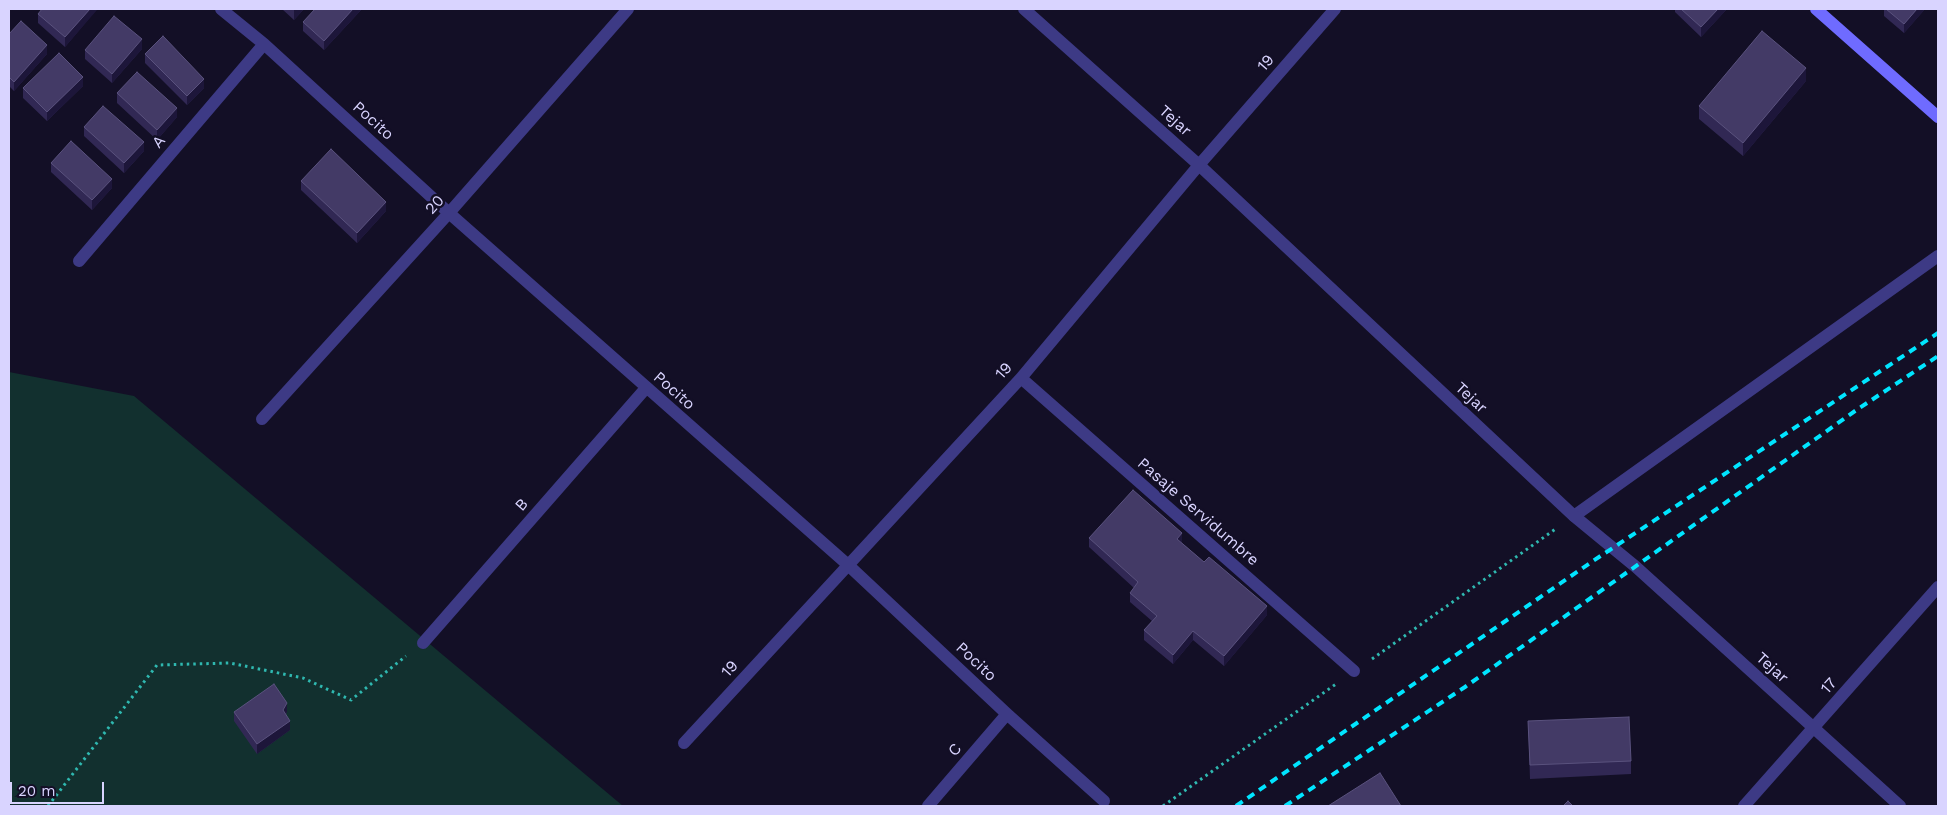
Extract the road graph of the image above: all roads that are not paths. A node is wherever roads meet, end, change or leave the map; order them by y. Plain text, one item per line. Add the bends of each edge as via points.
1 (221, 9) edge
2 (628, 9) edge
3 (1024, 9) edge
4 (1335, 9) edge
5 (1816, 9) edge
6 (264, 44) junction
7 (1938, 117) edge
8 (1199, 165) junction
9 (449, 213) junction
10 (1938, 256) edge
11 (79, 261) dead end
12 (1021, 378) junction
13 (646, 388) junction
14 (262, 419) dead end
15 (1574, 516) junction
16 (847, 564) junction
17 (1938, 587) edge
18 (422, 643) road end
19 (1354, 671) dead end
20 (1007, 714) junction
21 (1814, 727) junction
22 (684, 744) dead end
23 (1104, 801) dead end
24 (928, 806) edge
25 (1744, 806) edge
26 (1900, 806) edge

1 - 6 street, Pocito
2 - 9 street, 20
3 - 8 street, Tejar
4 - 8 street, 19
5 - 7 main road
6 - 9 street, Pocito
6 - 11 street, A
8 - 12 street, 19
8 - 15 street, Tejar
9 - 13 street, Pocito
9 - 14 street, 20
10 - 15 street
12 - 16 street, 19
12 - 19 street, Pasaje Servidumbre
13 - 16 street, Pocito
13 - 18 street, B
15 - 21 street, Tejar via 1636,567
16 - 20 street, Pocito
16 - 22 street, 19
17 - 21 street, 17
20 - 23 street, Pocito
20 - 24 street, C
21 - 25 street, 17
21 - 26 street, Tejar

